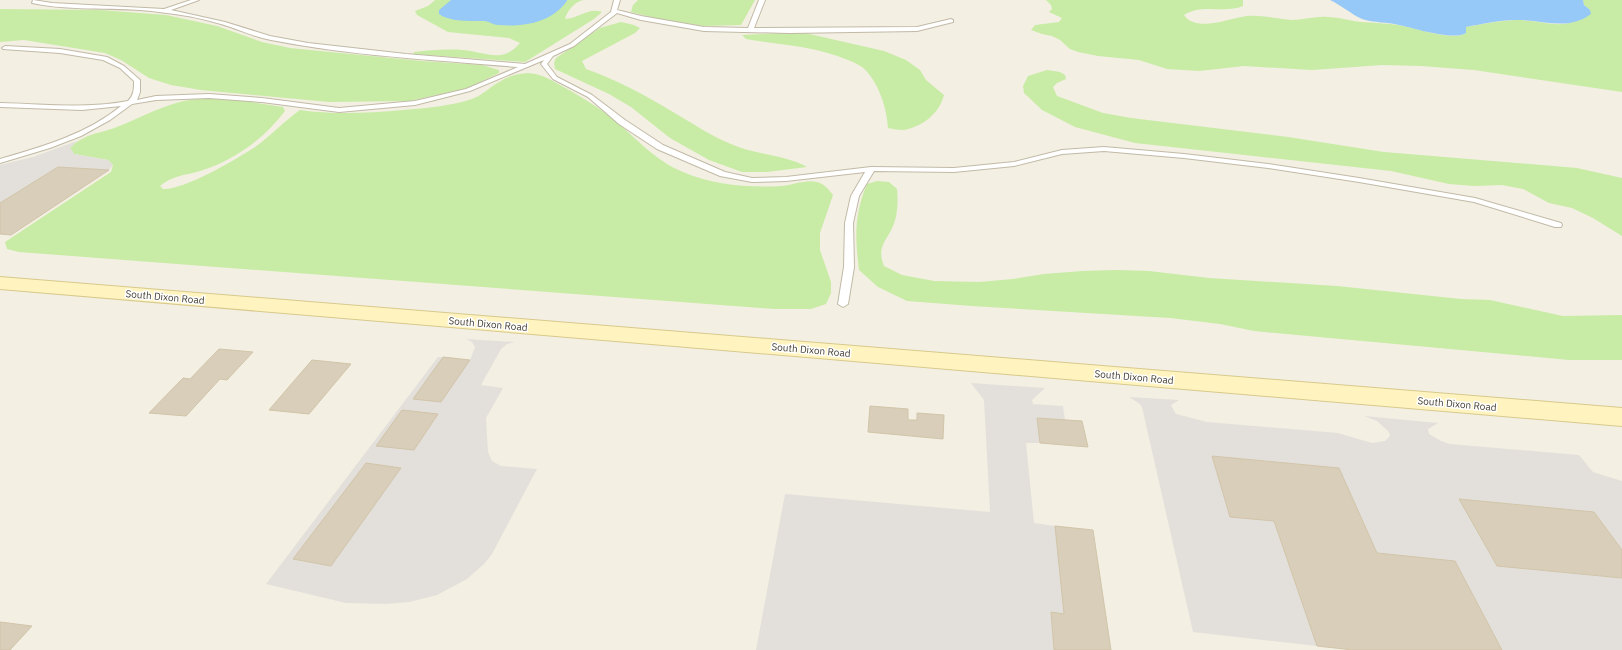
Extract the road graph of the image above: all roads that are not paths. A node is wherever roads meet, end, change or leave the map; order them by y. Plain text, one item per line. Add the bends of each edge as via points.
1 (36, 0) edge
2 (110, 0) edge
3 (196, 0) edge
4 (617, 0) edge
5 (762, 0) edge
6 (88, 6) junction
7 (164, 11) junction
8 (615, 11) junction
9 (950, 21) dead end
10 (751, 29) junction
11 (6, 48) dead end
12 (551, 54) junction
13 (527, 65) junction
14 (131, 102) junction
15 (0, 105) edge
16 (0, 161) edge
17 (871, 169) junction
18 (1558, 225) dead end
19 (0, 283) edge
20 (843, 304) dead end
21 (1622, 417) edge

1 - 6 lane via 34,2 52,5
2 - 6 lane
3 - 7 lane
4 - 8 lane
5 - 10 lane
6 - 7 lane
7 - 13 lane via 195,16 269,38 308,45 406,56
8 - 10 lane via 704,28
8 - 12 lane via 572,45
9 - 10 lane via 917,30
11 - 14 lane via 60,51 105,58 122,67 137,80 137,94
12 - 13 lane
12 - 17 lane via 544,64 555,78 590,96 622,122 660,147 723,174 752,180 786,179
13 - 14 lane via 468,90 415,103 339,110 209,96 156,98
14 - 15 lane via 82,108
14 - 16 lane via 107,120 68,139
17 - 18 lane via 954,170 1014,164 1062,152 1112,150 1268,166 1359,180 1475,200
17 - 20 lane via 855,196 848,223 849,267
19 - 21 main road, South Dixon Road

